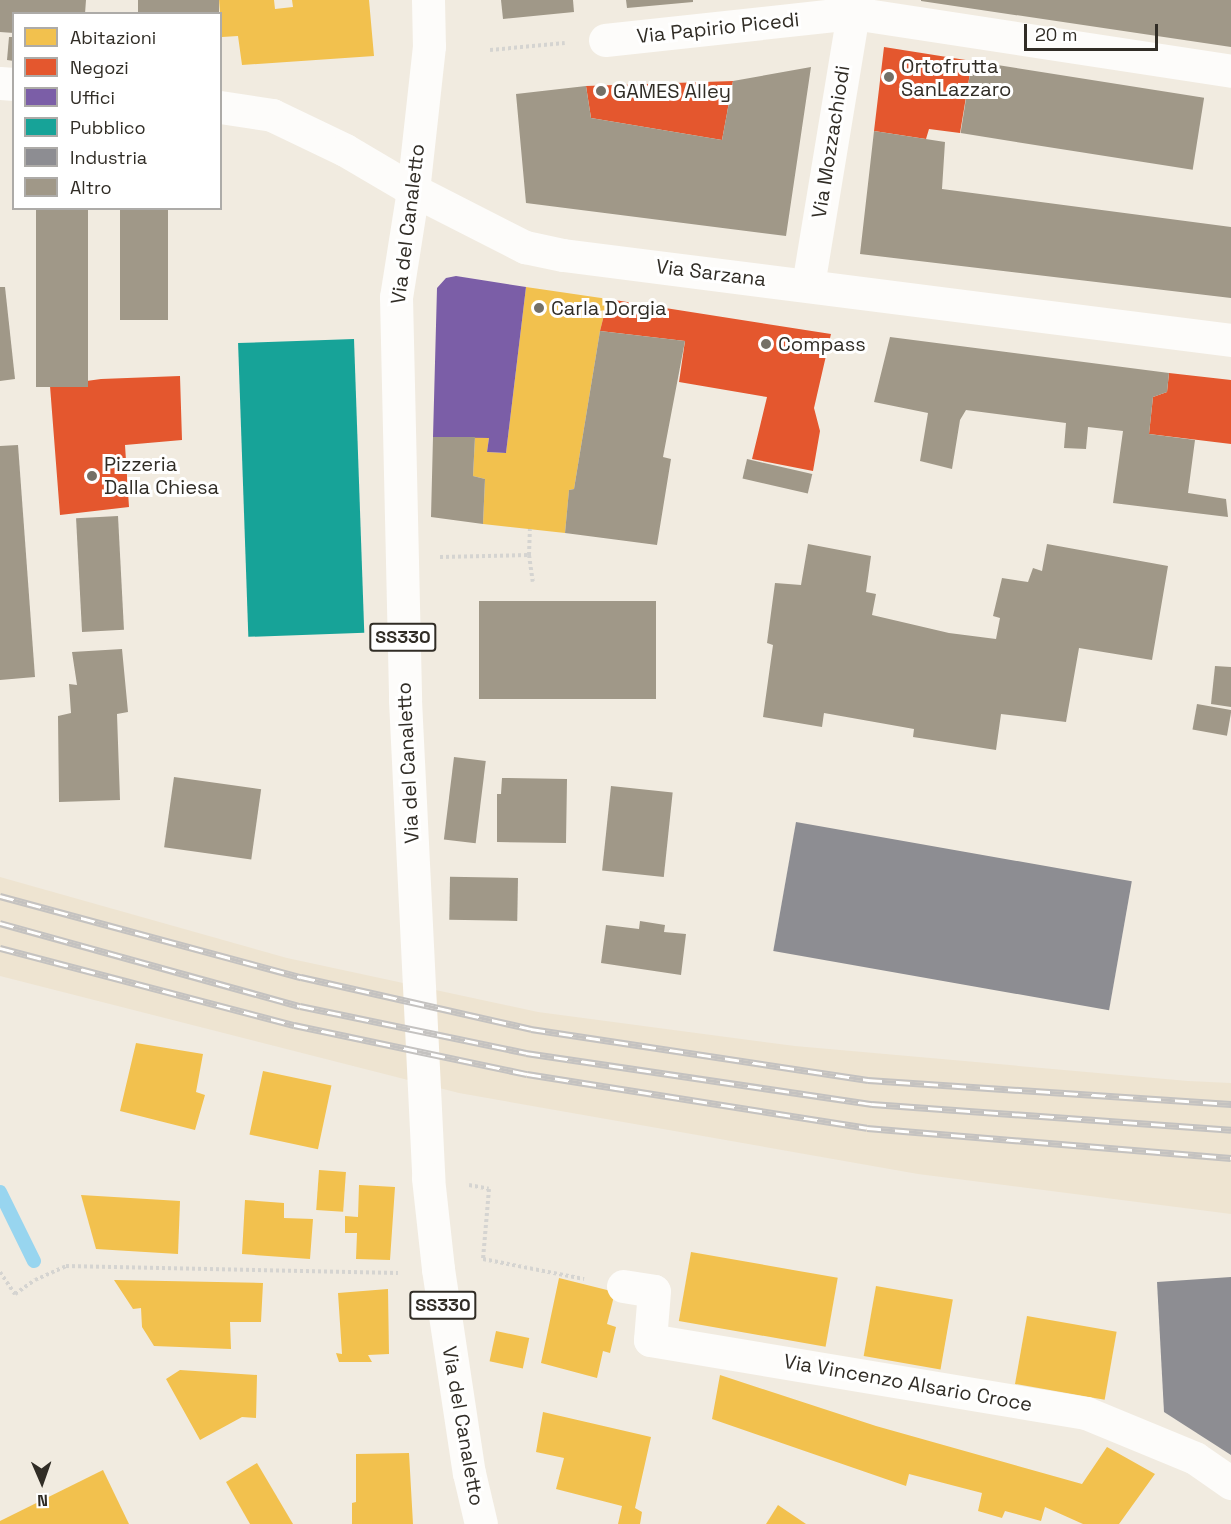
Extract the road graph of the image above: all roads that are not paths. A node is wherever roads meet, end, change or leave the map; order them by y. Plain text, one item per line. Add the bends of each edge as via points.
1 (428, 0) edge
2 (854, 6) edge
3 (605, 40) road end
4 (1231, 71) edge
5 (222, 107) edge
6 (413, 190) junction
7 (808, 285) junction
8 (1231, 340) edge
9 (623, 1286) road end
10 (1231, 1483) edge
11 (481, 1524) edge

1 - 6 street, Via del Canaletto via 429,46
2 - 3 street, Via Papirio Picedi
2 - 4 street, Via Papirio Picedi
2 - 7 street, Via Mozzachiodi
5 - 6 street, Via Sarzana via 272,116 345,150
6 - 7 street, Via Sarzana via 525,247
6 - 11 street, Via del Canaletto / SS330 via 396,297 400,558 428,1178 469,1473
7 - 8 street, Via Sarzana
9 - 10 street, Via Vincenzo Alsario Croce via 654,1291 650,1340 1086,1413 1195,1458

